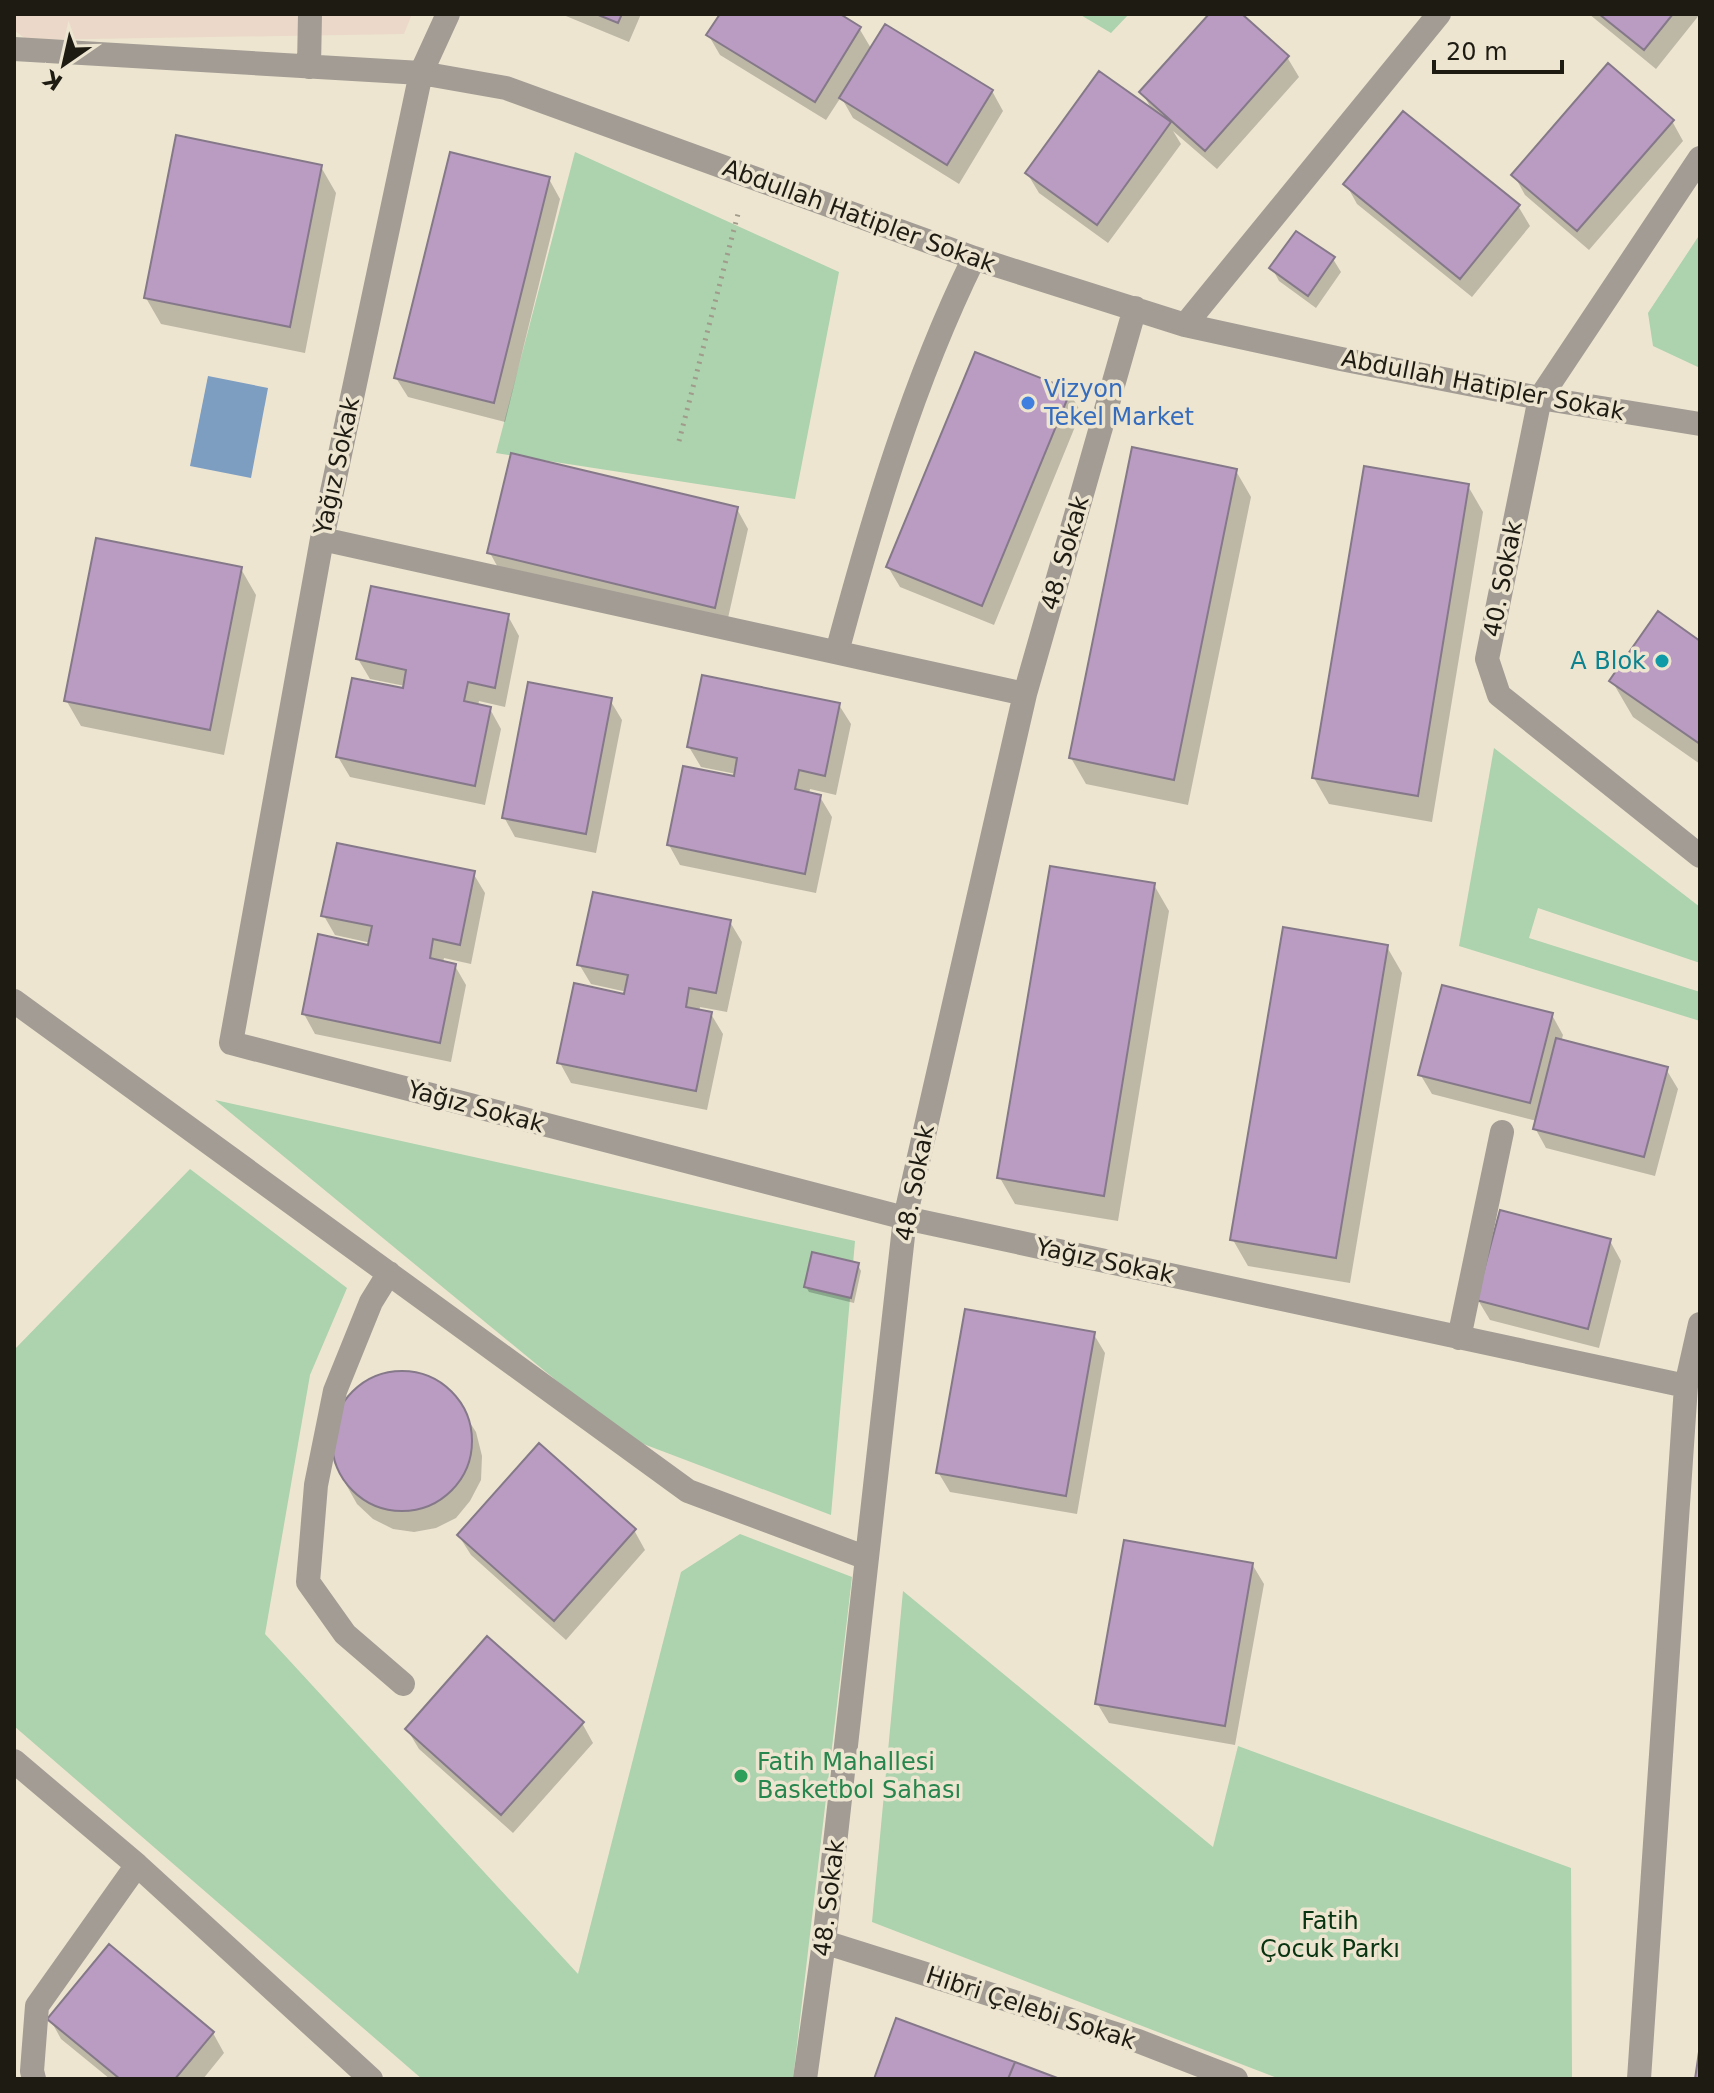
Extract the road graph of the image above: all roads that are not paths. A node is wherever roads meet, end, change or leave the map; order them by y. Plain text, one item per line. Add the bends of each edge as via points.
1 (310, 14) edge
2 (448, 14) edge
3 (1439, 14) edge
4 (14, 49) edge
5 (309, 67) junction
6 (421, 73) junction
7 (1700, 158) edge
8 (974, 258) junction
9 (1135, 308) junction
10 (1185, 325) junction
11 (1540, 398) junction
12 (1700, 424) edge
13 (322, 539) junction
14 (837, 652) junction
15 (1025, 694) junction
16 (1700, 856) edge
17 (14, 1001) edge
18 (1502, 1132) dead end
19 (905, 1218) junction
20 (389, 1273) junction
21 (1700, 1324) edge
22 (1459, 1338) junction
23 (1686, 1386) junction
24 (1688, 1537) edge
25 (867, 1558) junction
26 (403, 1684) dead end
27 (14, 1761) edge
28 (137, 1865) junction
29 (824, 1942) junction
30 (34, 2079) edge
31 (371, 2079) edge
32 (805, 2079) edge
33 (1236, 2079) edge
34 (1639, 2079) edge

1 - 5 street
2 - 6 street, Yağız Sokak
3 - 10 street
4 - 5 street, Abdullah Hatipler Sokak
5 - 6 street, Abdullah Hatipler Sokak
6 - 8 street, Abdullah Hatipler Sokak via 506,88
6 - 13 street, Yağız Sokak
7 - 11 street
8 - 9 street, Abdullah Hatipler Sokak
8 - 14 street via 910,407
9 - 10 street, Abdullah Hatipler Sokak
9 - 15 street, 48. Sokak
10 - 11 street, Abdullah Hatipler Sokak
11 - 12 street, Abdullah Hatipler Sokak
11 - 16 street, 40. Sokak via 1487,659 1499,695
13 - 14 street
13 - 19 street, Yağız Sokak via 231,1043
14 - 15 street
15 - 19 street, 48. Sokak
17 - 20 street
18 - 22 street
19 - 22 street, Yağız Sokak
19 - 25 street, 48. Sokak
20 - 25 street via 688,1491
20 - 26 street via 371,1302 335,1391 316,1485 308,1582 345,1634
21 - 23 street
22 - 23 street, Yağız Sokak
23 - 24 street
24 - 34 street
25 - 29 street, 48. Sokak
27 - 28 street
28 - 30 street via 37,2006
28 - 31 street
29 - 32 street, 48. Sokak
29 - 33 street, Hibri Çelebi Sokak via 1138,2041

